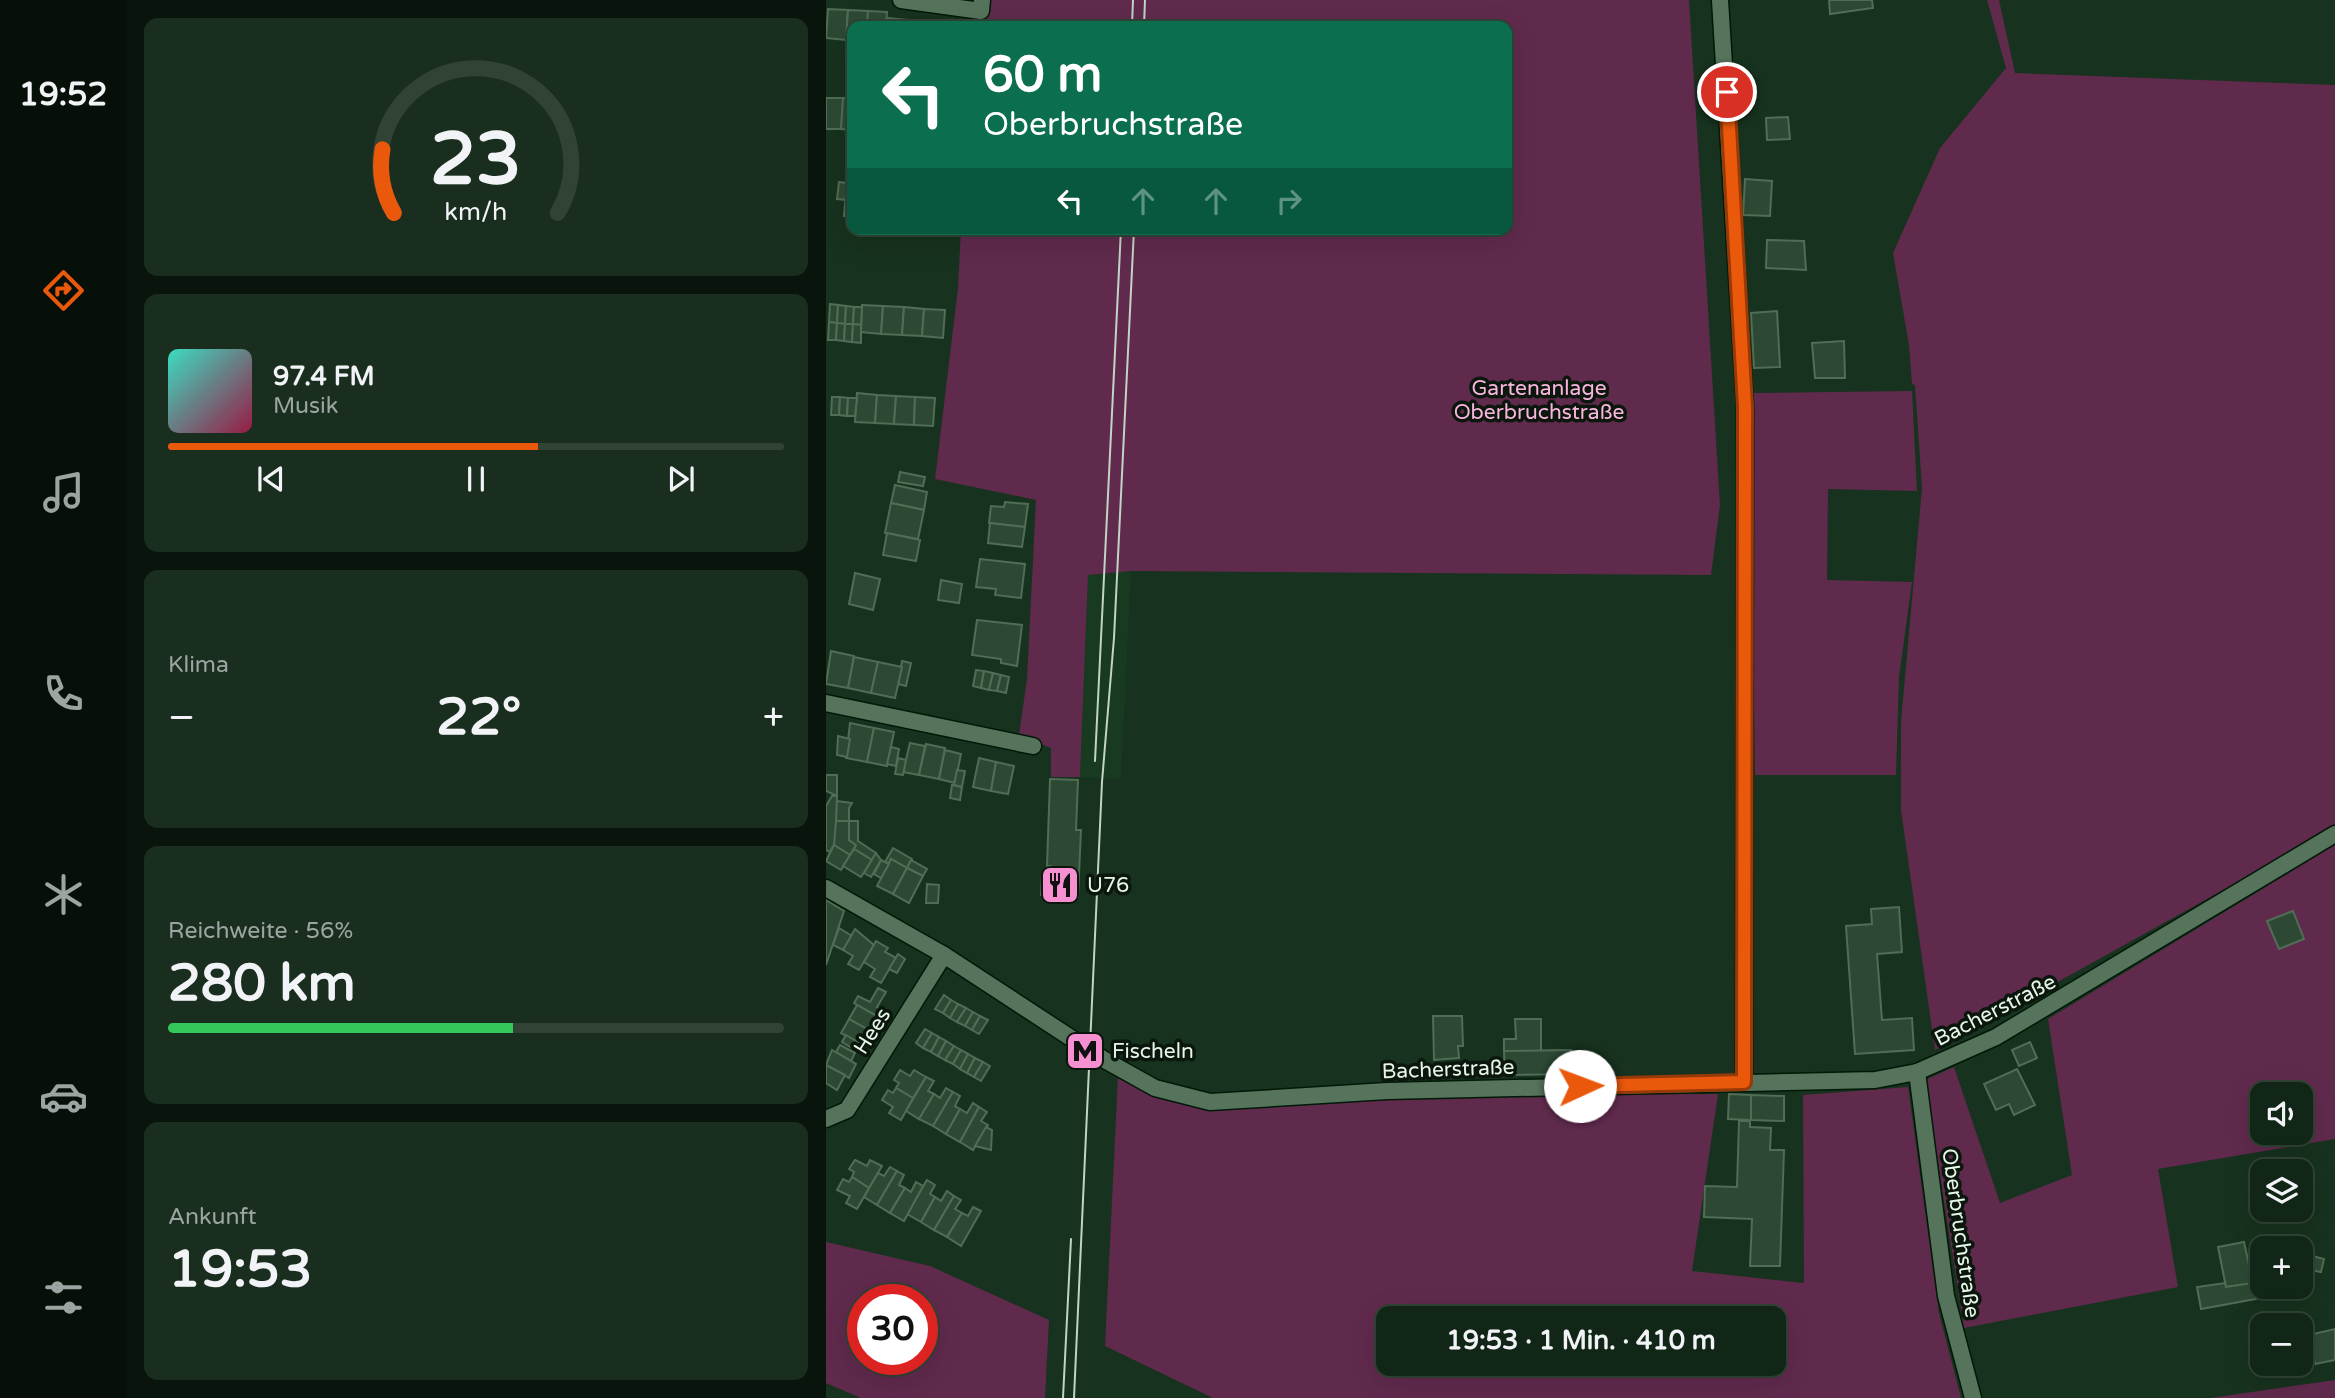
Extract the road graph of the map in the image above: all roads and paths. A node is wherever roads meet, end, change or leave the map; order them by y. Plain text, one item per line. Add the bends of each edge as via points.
1 (901, 0) edge
2 (982, 0) edge
3 (1720, 0) edge
4 (826, 703) edge
5 (1032, 746) dead end
6 (2335, 834) edge
7 (826, 888) edge
8 (944, 955) junction
9 (1917, 1072) junction
10 (1744, 1082) junction
11 (827, 1119) edge
12 (1973, 1398) edge

1 - 2 street via 981,11
3 - 10 street via 1745,407
4 - 5 street
6 - 9 street, Bacherstraße via 1996,1037
7 - 8 street
8 - 10 street, Bacherstraße via 1155,1088 1210,1102 1387,1091
8 - 11 street, Hees via 847,1110
9 - 10 street, Bacherstraße via 1874,1080
9 - 12 street, Oberbruchstraße via 1946,1296

